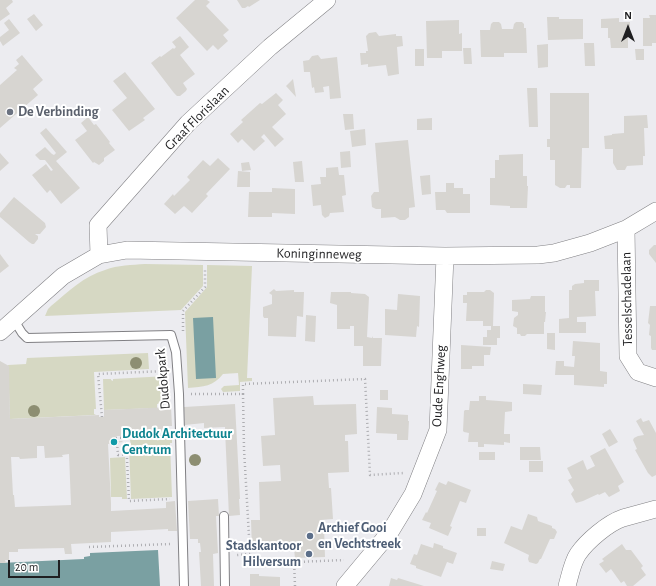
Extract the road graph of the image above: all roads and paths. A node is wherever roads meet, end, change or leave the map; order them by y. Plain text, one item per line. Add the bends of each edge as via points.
1 (327, 0) edge
2 (656, 211) edge
3 (626, 229) junction
4 (205, 252) junction
5 (99, 255) junction
6 (444, 256) junction
7 (183, 311) dead end
8 (14, 320) junction
9 (0, 332) edge
10 (169, 370) dead end
11 (656, 378) edge
12 (186, 394) dead end
13 (243, 394) junction
14 (102, 417) dead end
15 (168, 436) dead end
16 (116, 438) dead end
17 (126, 438) junction
18 (117, 443) dead end
19 (127, 454) junction
20 (406, 473) dead end
21 (181, 499) junction
22 (656, 509) edge
23 (224, 516) dead end
24 (158, 544) dead end
25 (89, 547) dead end
26 (250, 554) junction
27 (225, 556) junction
28 (368, 560) junction
29 (294, 561) junction
30 (184, 586) edge
31 (225, 586) edge
32 (295, 586) edge
33 (346, 586) edge
34 (567, 586) edge

1 - 5 street, Graaf Florislaan via 270,47 188,123 98,225
2 - 3 street, Koninginneweg
3 - 6 street, Koninginneweg via 590,243 554,252
3 - 11 street, Tesselschadelaan via 628,356 638,372
4 - 5 street, Koninginneweg via 126,250
4 - 6 street, Koninginneweg
4 - 7 path via 205,287
5 - 8 street, Koninginneweg via 63,276
6 - 28 street, Oude Enghweg via 438,430 413,494 390,532
8 - 9 street, Koninginneweg
8 - 21 lane, Dudokpark via 27,338 171,335 176,352 179,394
10 - 14 path via 98,374
12 - 13 path
13 - 20 path via 243,384 365,379 370,475
13 - 26 path
15 - 17 path
16 - 17 path
17 - 19 path
18 - 19 path via 118,454
19 - 21 path via 129,501
21 - 30 lane, Dudokpark
22 - 34 street via 622,518 600,531 577,555
23 - 27 lane
24 - 25 path
26 - 27 path
26 - 29 path via 250,564
27 - 31 lane
28 - 29 path
28 - 33 street, Oude Enghweg
29 - 32 path

